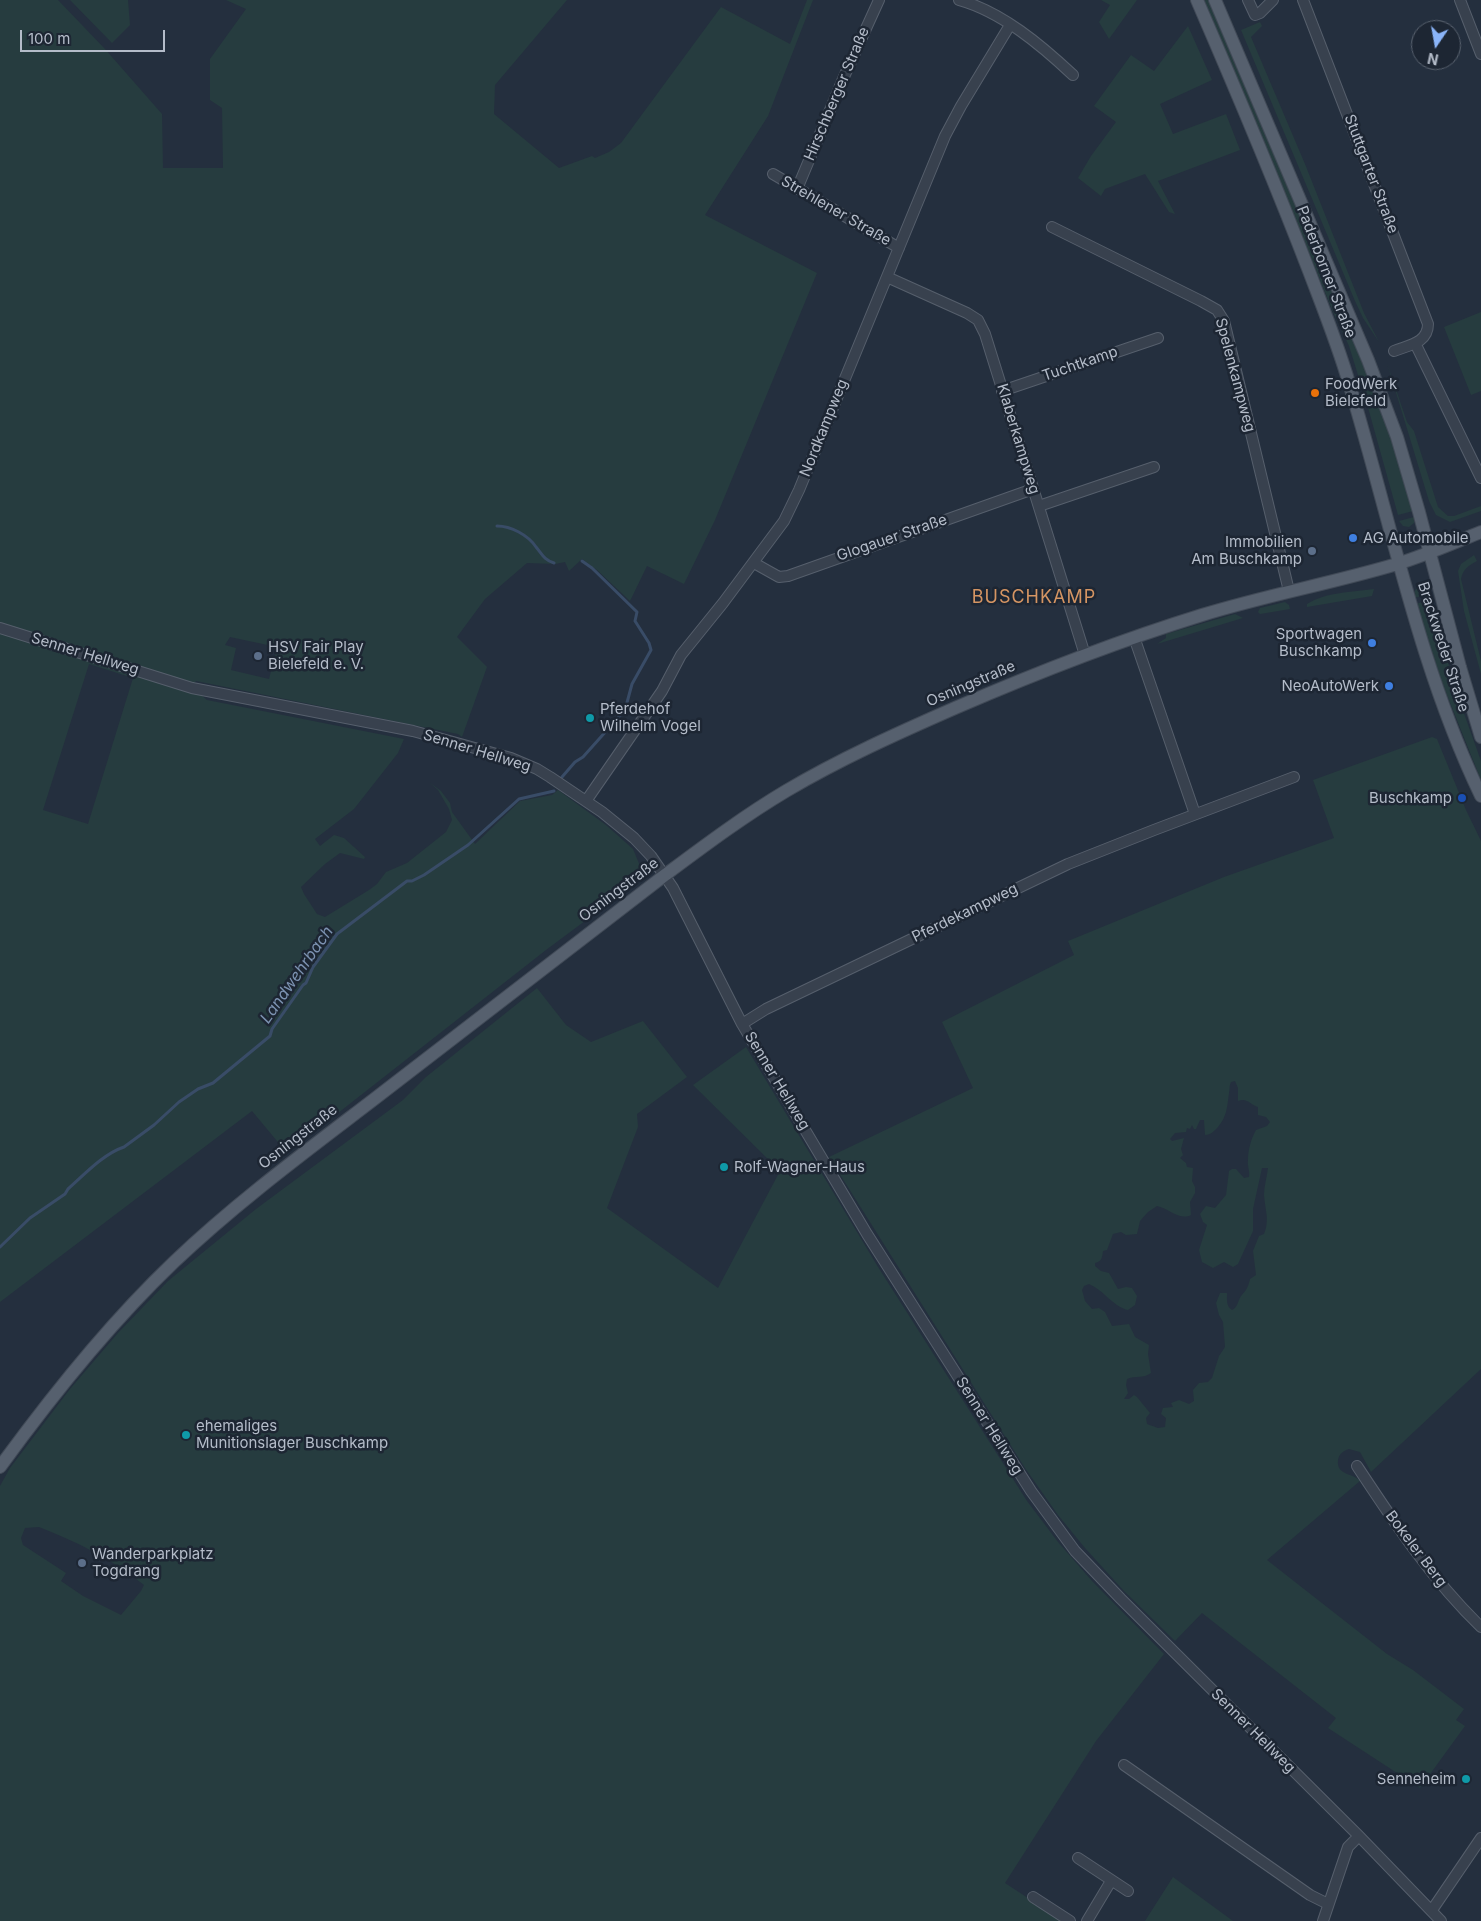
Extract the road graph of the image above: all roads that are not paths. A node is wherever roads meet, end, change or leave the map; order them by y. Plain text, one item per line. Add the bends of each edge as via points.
1 (879, 0) edge
2 (959, 0) edge
3 (1196, 0) edge
4 (1215, 0) edge
5 (1248, 0) edge
6 (1273, 0) edge
7 (1303, 0) edge
8 (1460, 0) edge
9 (1010, 25) junction
10 (1478, 40) edge
11 (1481, 54) edge
12 (1073, 75) dead end
13 (773, 174) dead end
14 (797, 189) junction
15 (1052, 227) dead end
16 (899, 248) junction
17 (887, 278) junction
18 (1158, 338) dead end
19 (1415, 343) junction
20 (1394, 350) dead end
21 (1002, 391) junction
22 (1154, 467) dead end
23 (1481, 478) edge
24 (1033, 490) junction
25 (1039, 506) junction
26 (1481, 532) edge
27 (1430, 552) junction
28 (754, 562) junction
29 (1399, 563) junction
30 (1289, 591) junction
31 (0, 628) edge
32 (1134, 637) junction
33 (1085, 655) junction
34 (1481, 737) edge
35 (1294, 777) dead end
36 (1481, 796) edge
37 (586, 801) junction
38 (1195, 814) junction
39 (665, 875) junction
40 (742, 1024) junction
41 (1357, 1466) dead end
42 (0, 1467) edge
43 (1481, 1627) edge
44 (1124, 1765) dead end
45 (1358, 1836) junction
46 (1481, 1838) edge
47 (1078, 1858) dead end
48 (1111, 1881) junction
49 (1128, 1891) dead end
50 (1033, 1897) dead end
51 (1328, 1904) junction
52 (1432, 1910) junction
53 (1070, 1921) edge
54 (1087, 1921) edge
55 (1323, 1921) edge
56 (1441, 1921) edge

1 - 14 street, Hirschberger Straße
2 - 9 street
3 - 29 main road, Paderborner Straße via 1274,180 1329,324 1367,441
4 - 27 main road, Paderborner Straße via 1368,360 1397,437
5 - 6 street via 1255,15
7 - 19 street, Stuttgarter Straße via 1428,321 1426,336
8 - 10 street
9 - 12 street
9 - 16 street, Nordkampweg via 949,129
10 - 11 street
13 - 14 street, Strehlener Straße
14 - 16 street, Strehlener Straße
15 - 30 street, Spelenkampweg via 1201,301 1221,315
16 - 17 street, Nordkampweg
17 - 21 street, Klaberkampweg via 978,320
17 - 28 street, Nordkampweg via 791,508
18 - 21 street, Tuchtkamp
19 - 20 street
19 - 23 street
21 - 24 street, Klaberkampweg
22 - 25 street
24 - 25 street, Klaberkampweg
24 - 28 street, Glogauer Straße via 788,576 779,577
25 - 33 street, Klaberkampweg
26 - 27 main road, Osningstraße
27 - 29 main road, Osningstraße
27 - 34 main road, Brackweder Straße
28 - 37 street, Nordkampweg via 681,655 662,691
29 - 30 main road, Osningstraße
29 - 36 main road, Brackweder Straße via 1437,687
30 - 32 main road, Osningstraße
31 - 37 street, Senner Hellweg via 192,688 413,731 499,754 536,769
32 - 33 main road, Osningstraße
32 - 38 street
33 - 39 main road, Osningstraße via 973,700 855,754 766,804
35 - 38 street, Pferdekampweg
37 - 39 street, Senner Hellweg via 634,838
38 - 40 street, Pferdekampweg via 1038,878 766,1009
39 - 40 street, Senner Hellweg
39 - 42 main road, Osningstraße via 205,1233 112,1326
40 - 45 street, Senner Hellweg via 872,1242 1031,1491 1075,1551
41 - 43 street, Bokeler Berg via 1407,1541
44 - 51 street
45 - 51 street via 1348,1847
45 - 52 street, Senner Hellweg
46 - 52 street
47 - 48 street
48 - 49 street
48 - 54 street
50 - 53 street
51 - 55 street
52 - 56 street, Senner Hellweg

